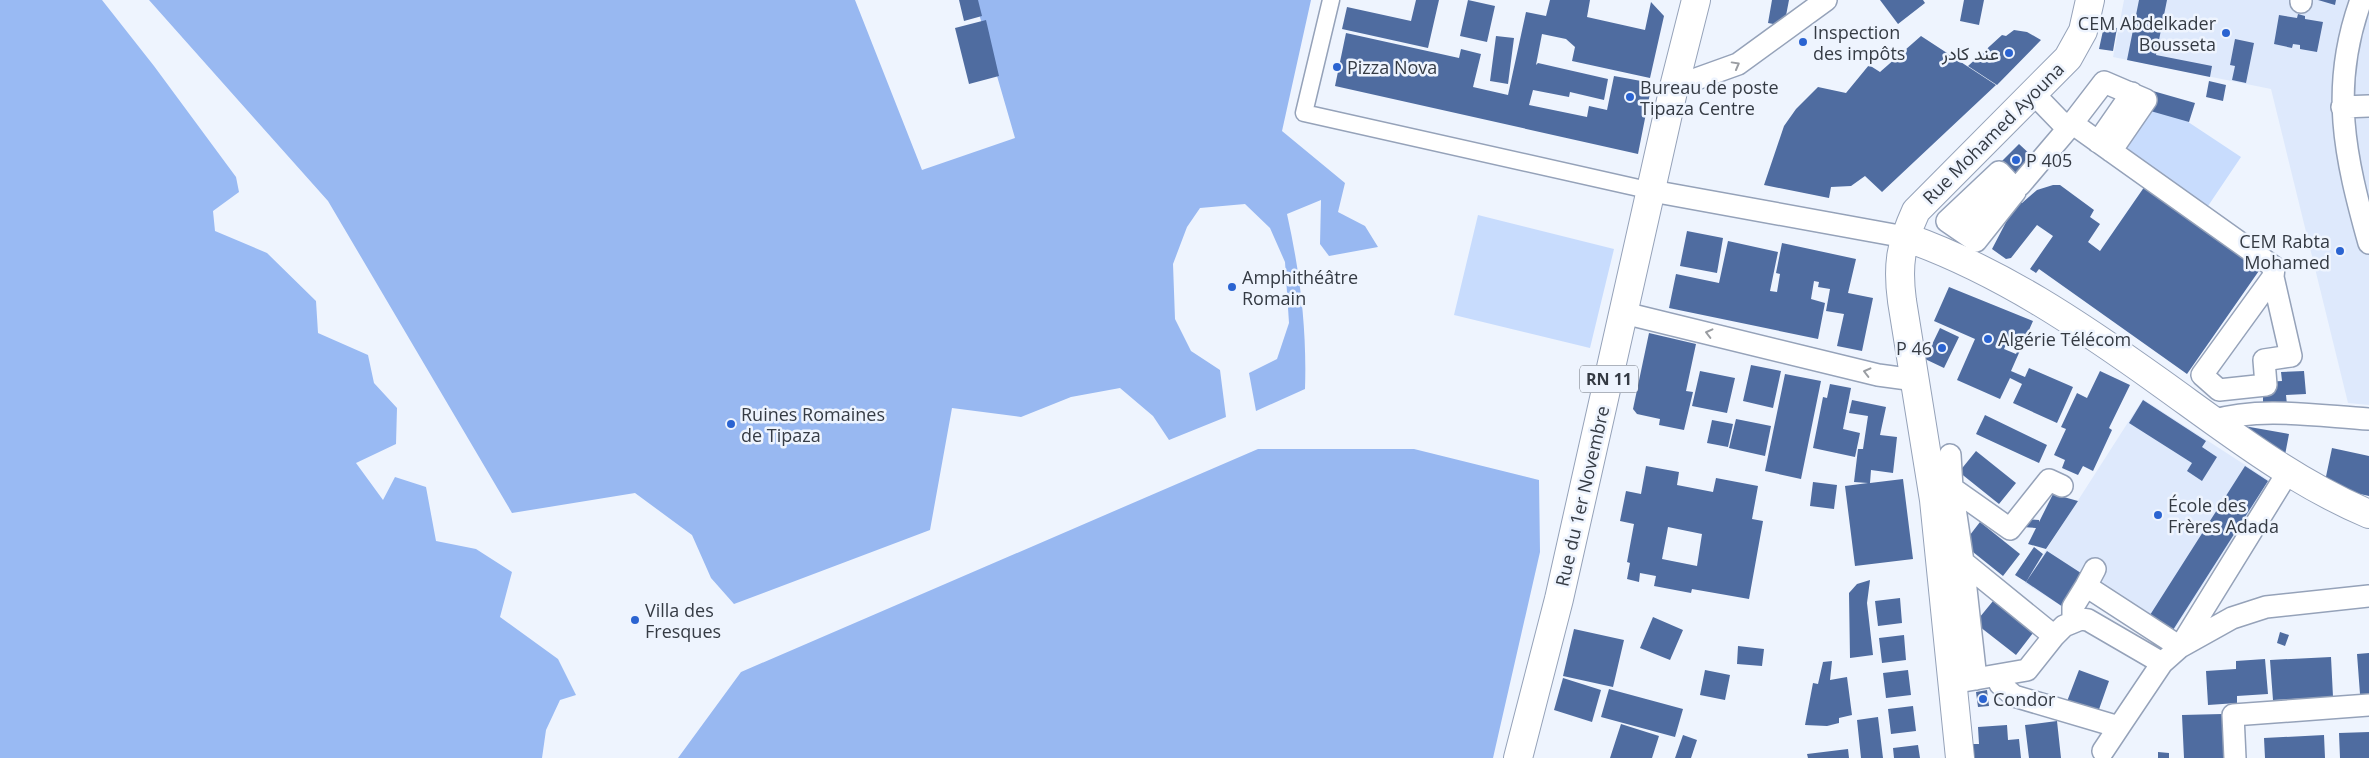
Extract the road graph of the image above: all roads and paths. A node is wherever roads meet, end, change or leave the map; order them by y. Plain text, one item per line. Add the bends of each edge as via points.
1 (1331, 0) edge
2 (1696, 0) edge
3 (1826, 0) edge
4 (2090, 0) edge
5 (2361, 0) edge
6 (1674, 87) junction
7 (2034, 94) junction
8 (2342, 106) junction
9 (2369, 106) edge
10 (2091, 138) junction
11 (1652, 190) junction
12 (2362, 190) edge
13 (1961, 231) dead end
14 (1904, 237) junction
15 (2369, 243) edge
16 (2272, 277) junction
17 (1624, 313) junction
18 (1915, 380) junction
19 (2369, 419) edge
20 (2211, 421) junction
21 (1950, 455) dead end
22 (2288, 472) junction
23 (2062, 486) dead end
24 (1952, 488) junction
25 (2369, 514) edge
26 (1963, 562) junction
27 (2369, 596) edge
28 (2073, 621) junction
29 (2054, 636) junction
30 (2180, 647) junction
31 (2162, 663) junction
32 (1975, 679) junction
33 (2369, 705) edge
34 (2119, 727) junction
35 (2103, 751) dead end
36 (1518, 758) edge
37 (1960, 758) edge
38 (2235, 758) edge

1 - 11 street via 1304,113
2 - 6 main road, Rue du 1er Novembre / RN 11
6 -> 3 street via 1738,64
4 - 7 main road, Rue Mohamed Ayouna via 2083,31 2068,58
5 - 8 street via 2348,46
6 - 11 main road, Rue du 1er Novembre / RN 11
7 - 10 street via 2061,122
7 - 14 main road, Rue Mohamed Ayouna via 1916,211
8 - 9 street
8 - 12 street via 2345,147
10 - 10 street via 2125,91 2146,100
10 - 13 street via 2020,185 1999,188
10 - 16 street via 2274,267
11 - 14 street
11 - 17 main road, Rue du 1er Novembre / RN 11
12 - 15 street
14 - 18 main road, Rue Mohamed Ayouna via 1900,282
14 - 20 main road via 1960,258 2029,295
16 - 16 street via 2202,375 2219,390 2266,385 2264,360 2291,356
18 -> 17 street via 1878,375
17 - 36 main road, Rue du 1er Novembre / RN 11 via 1559,599
18 - 32 main road, Rue Mohamed Ayouna via 1934,500
19 - 20 street via 2234,414
20 - 22 main road
21 - 24 street
22 - 25 main road
22 - 30 street
23 - 24 street via 2049,480 2010,529
24 - 26 street
26 - 29 street
26 - 32 street
27 - 30 street via 2266,607 2232,618
28 - 29 street
28 - 30 street via 2073,607 2091,578
28 - 31 street via 2088,620
29 - 32 street via 2027,670
30 - 31 street
31 - 34 street
32 - 34 street via 2000,684 2014,696
32 - 37 main road, Rue Mohamed Ayouna
33 - 38 street via 2233,715
34 - 35 street

